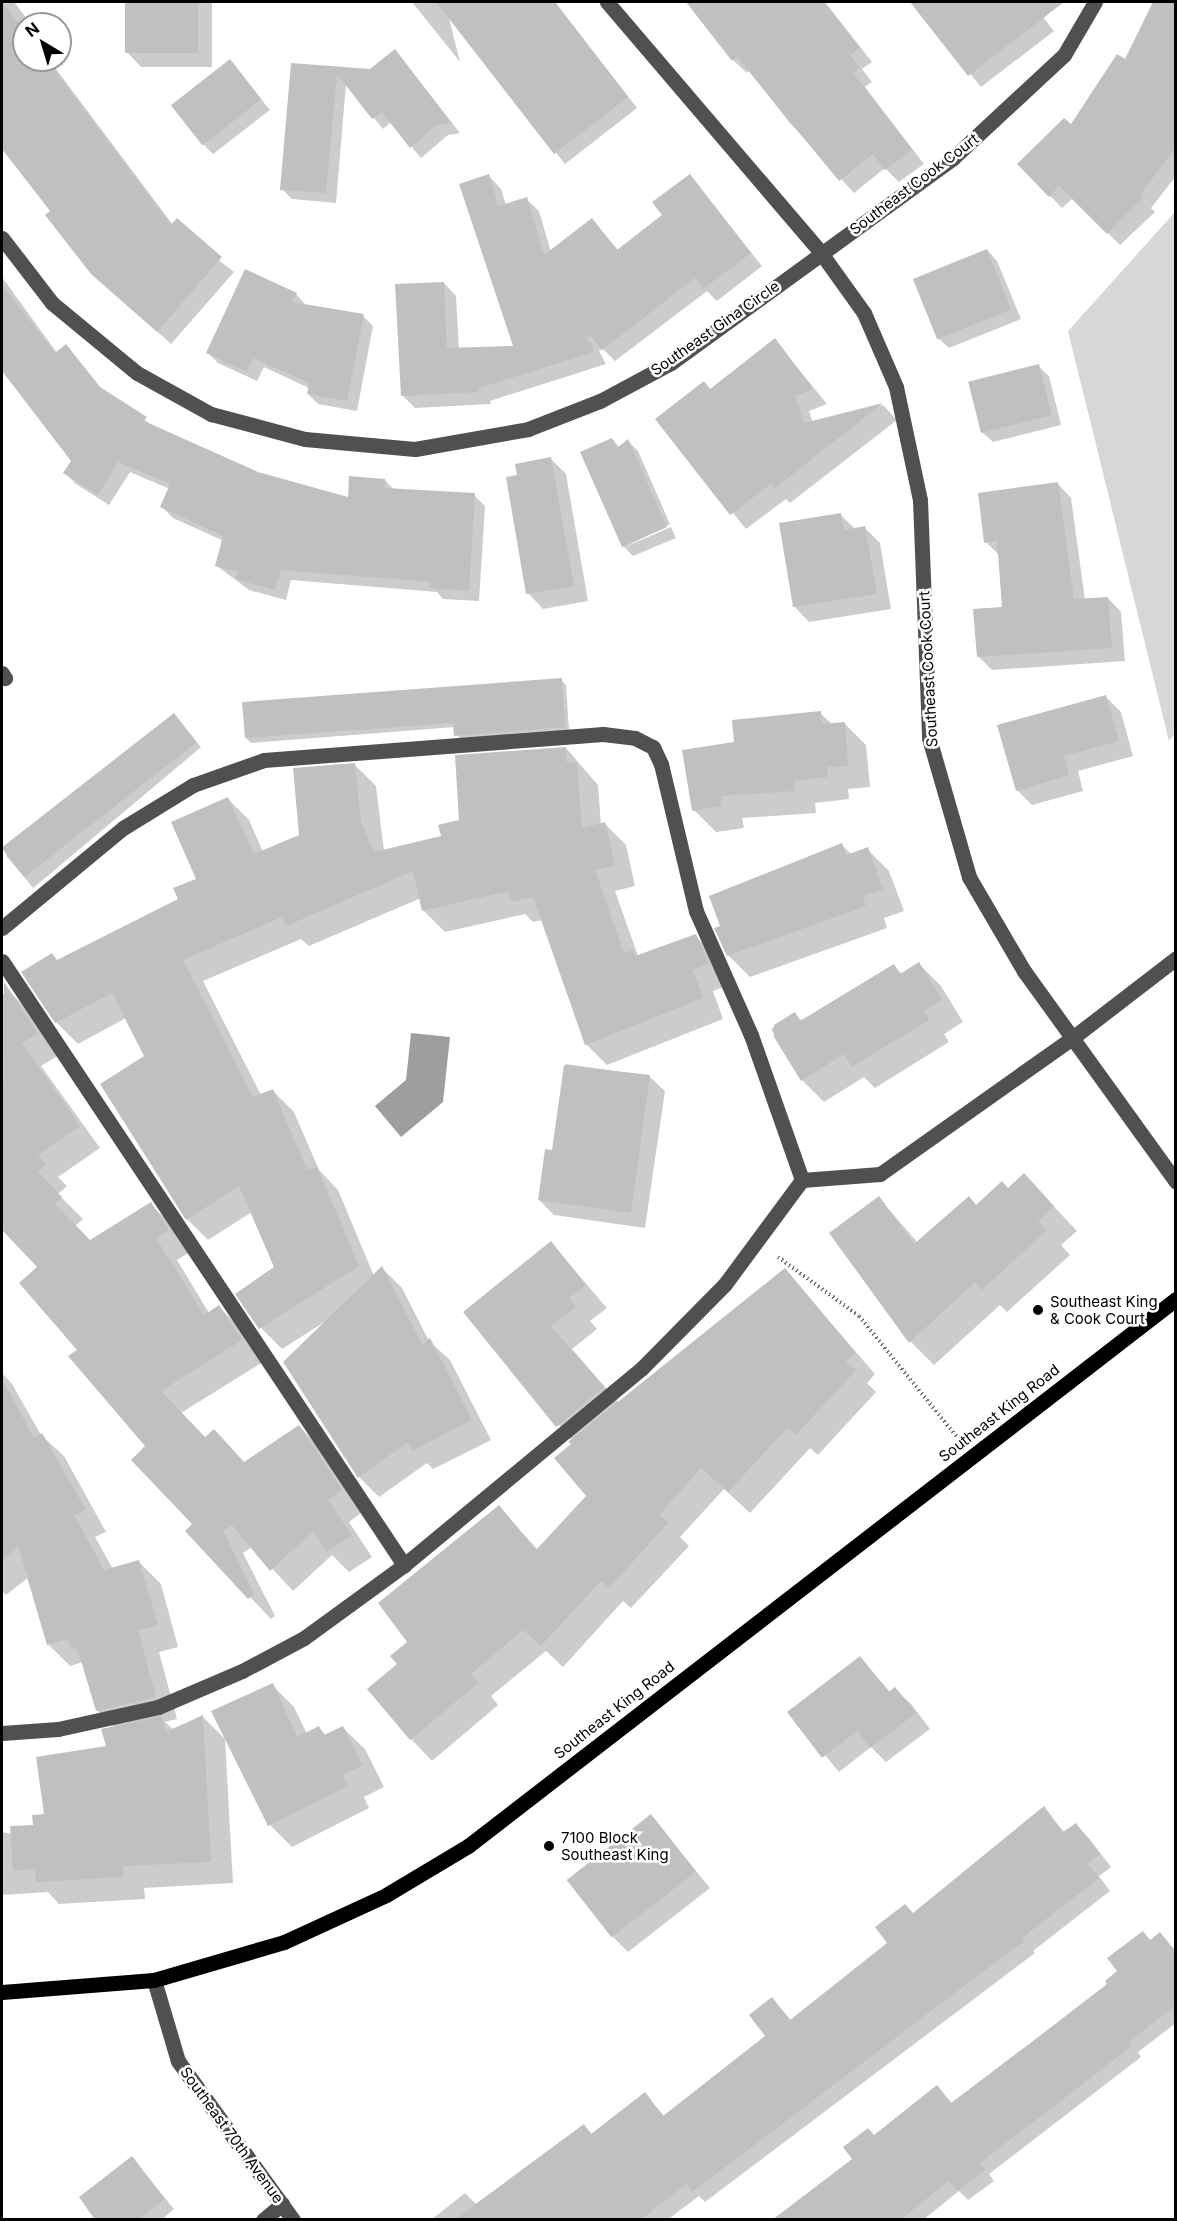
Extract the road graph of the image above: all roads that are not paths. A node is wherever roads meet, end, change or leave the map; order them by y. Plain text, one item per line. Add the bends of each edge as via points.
1 (607, 2) edge
2 (1090, 4) edge
3 (2, 238) edge
4 (821, 253) junction
5 (2, 928) edge
6 (1176, 958) edge
7 (2, 961) edge
8 (1071, 1040) junction
9 (802, 1180) junction
10 (1176, 1182) edge
11 (1176, 1299) edge
12 (404, 1565) junction
13 (2, 1733) edge
14 (154, 1980) junction
15 (2, 1992) edge
16 (282, 2205) junction
17 (263, 2220) edge
18 (293, 2220) edge

1 - 4 street, Southeast Cook Court
2 - 4 street, Southeast Cook Court via 1065,55 1019,101 952,158
3 - 4 street, Southeast Gina Circle via 51,303 137,373 211,414 305,439 415,449 528,429 600,401 671,363
4 - 8 street, Southeast Cook Court via 864,313 896,387 920,500 929,738 951,824 969,878 1023,971
5 - 9 street via 123,828 193,785 264,760 603,734 635,738 653,747 662,764 696,911 751,1035
6 - 8 street
7 - 12 street
8 - 9 street via 880,1174
8 - 10 street, Southeast Cook Court
9 - 12 street via 725,1284 642,1368
11 - 14 main road, Southeast King Road via 468,1846 386,1895 284,1942
12 - 13 street via 304,1638 242,1671 158,1707 58,1729
14 - 15 main road, Southeast King Road
14 - 16 street, Southeast 70th Avenue via 177,2061
16 - 17 street
16 - 18 street, Southeast 70th Avenue

